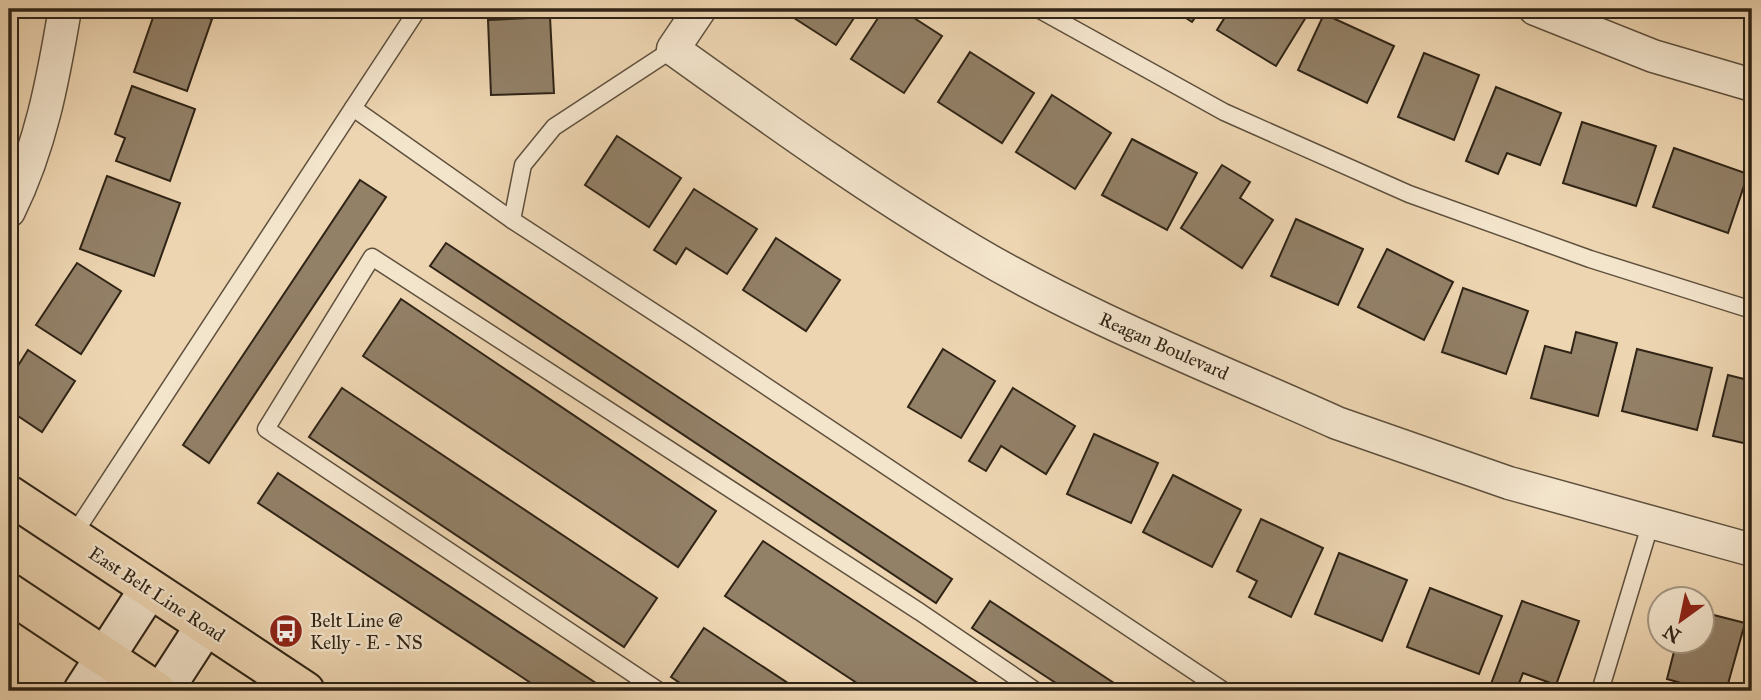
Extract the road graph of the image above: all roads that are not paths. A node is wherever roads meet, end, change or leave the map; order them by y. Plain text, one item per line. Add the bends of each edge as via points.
1 (65, 9) edge
2 (418, 9) edge
3 (700, 9) edge
4 (1038, 9) edge
5 (1535, 9) edge
6 (673, 50) junction
7 (1752, 85) edge
8 (353, 108) junction
9 (9, 211) edge
10 (512, 220) junction
11 (1752, 310) edge
12 (9, 495) edge
13 (1651, 522) junction
14 (72, 537) junction
15 (1752, 550) edge
16 (149, 589) junction
17 (9, 593) edge
18 (205, 626) junction
19 (104, 658) junction
20 (83, 691) edge
21 (156, 691) edge
22 (163, 691) edge
23 (305, 691) edge
24 (659, 691) edge
25 (1036, 691) edge
26 (1224, 691) edge
27 (1600, 691) edge

1 - 9 street via 50,94 24,181
2 - 8 lane
3 - 6 street
4 - 11 lane via 1224,111 1409,194 1590,259
5 - 7 street via 1653,56
6 - 10 lane via 554,127 523,165
6 - 13 street, Reagan Boulevard via 852,175 974,251 1103,318 1337,423 1509,482
8 - 10 lane
8 - 14 lane
10 - 26 lane
12 - 14 main road, East Belt Line Road
13 - 15 street, Reagan Boulevard
13 - 27 lane
14 - 16 main road, East Belt Line Road
16 - 18 main road, East Belt Line Road
16 - 19 street
17 - 19 main road
18 - 22 street
18 - 23 main road, East Belt Line Road
19 - 20 street
19 - 21 main road
24 - 25 lane via 266,429 372,257

